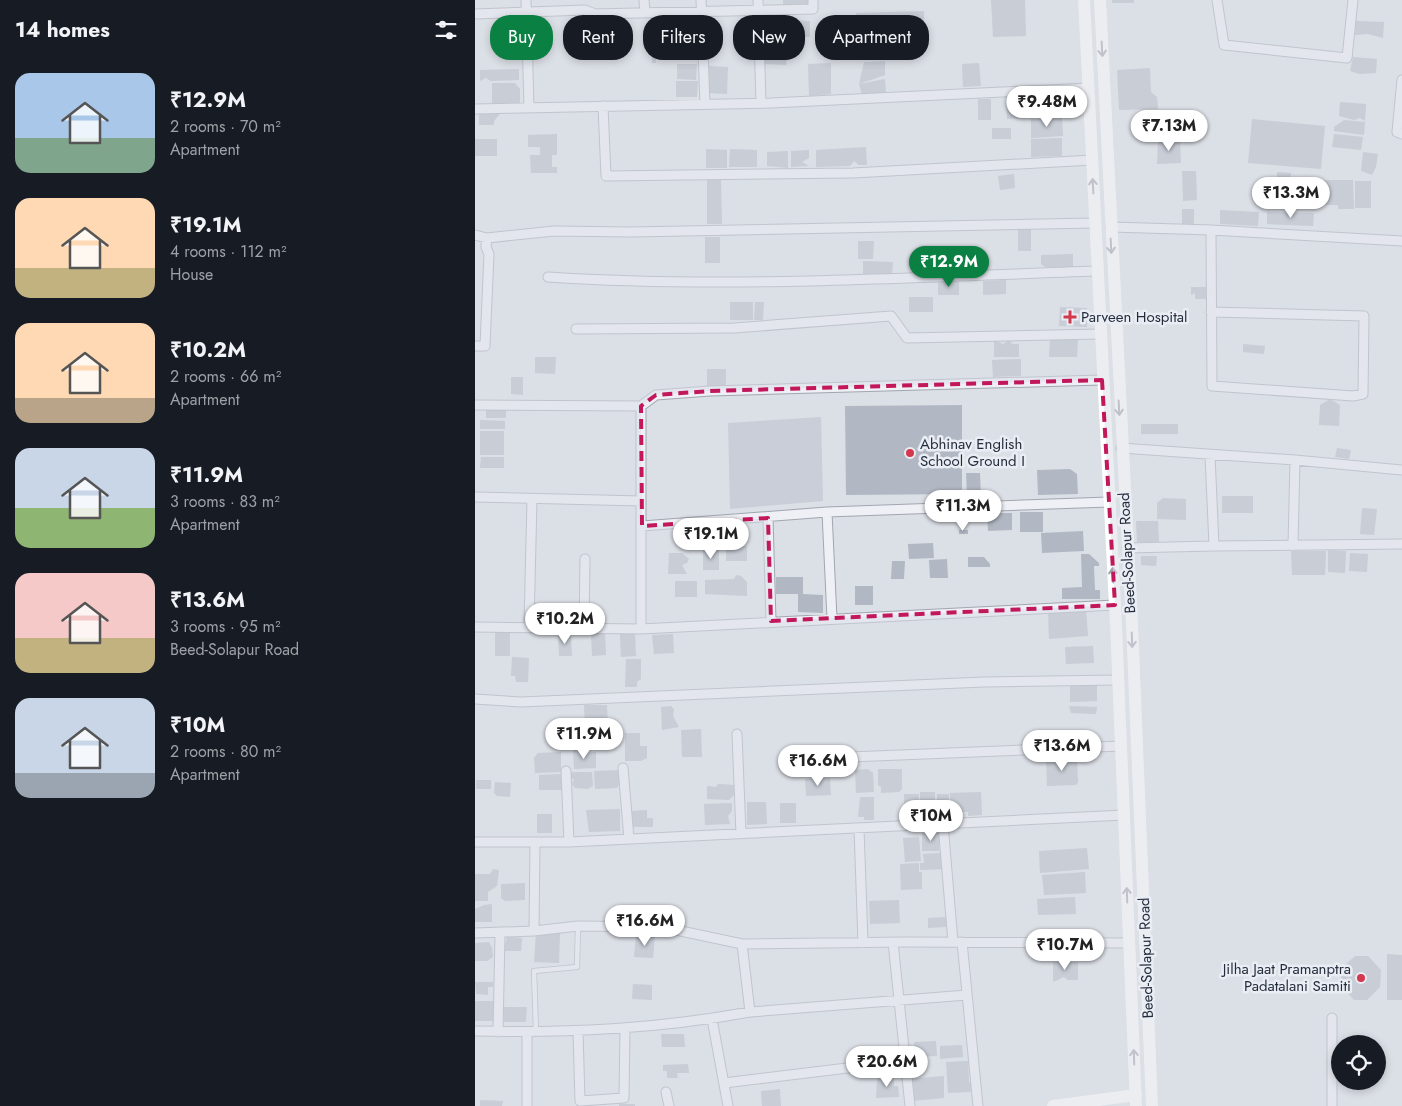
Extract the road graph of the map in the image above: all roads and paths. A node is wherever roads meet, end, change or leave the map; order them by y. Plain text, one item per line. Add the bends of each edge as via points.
1 (526, 0) edge
2 (585, 0) edge
3 (644, 0) edge
4 (701, 0) edge
5 (757, 0) edge
6 (813, 0) edge
7 (1084, 0) edge
8 (1100, 0) edge
9 (1217, 0) edge
10 (1353, 0) edge
11 (585, 10) junction
12 (758, 11) junction
13 (645, 12) junction
14 (702, 12) junction
15 (475, 14) edge
16 (526, 14) junction
17 (1402, 80) edge
18 (1088, 88) junction
19 (761, 103) junction
20 (705, 104) junction
21 (603, 106) junction
22 (529, 107) junction
23 (475, 109) edge
24 (1402, 134) edge
25 (1091, 160) junction
26 (1094, 223) junction
27 (1111, 227) junction
28 (1211, 230) junction
29 (475, 236) edge
30 (487, 238) junction
31 (1402, 241) edge
32 (1097, 271) junction
33 (548, 277) dead end
34 (1211, 312) junction
35 (576, 329) dead end
36 (1100, 334) junction
37 (475, 346) edge
38 (1103, 380) junction
39 (475, 405) edge
40 (641, 406) junction
41 (1121, 448) junction
42 (1211, 455) junction
43 (1295, 460) junction
44 (1402, 470) edge
45 (475, 497) edge
46 (532, 499) junction
47 (641, 501) junction
48 (1109, 502) junction
49 (827, 512) junction
50 (767, 518) junction
51 (642, 526) junction
52 (1402, 544) edge
53 (1213, 546) junction
54 (1293, 546) junction
55 (1127, 548) junction
56 (585, 559) dead end
57 (1115, 604) junction
58 (832, 619) junction
59 (771, 621) junction
60 (475, 626) edge
61 (529, 626) junction
62 (584, 627) junction
63 (641, 629) junction
64 (1118, 680) junction
65 (475, 699) edge
66 (737, 734) dead end
67 (1121, 746) junction
68 (800, 759) dead end
69 (623, 768) dead end
70 (566, 771) dead end
71 (1124, 815) junction
72 (943, 824) junction
73 (859, 828) junction
74 (741, 834) junction
75 (629, 839) junction
76 (476, 842) edge
77 (569, 842) junction
78 (535, 843) junction
79 (578, 926) junction
80 (534, 931) junction
81 (475, 932) edge
82 (500, 932) junction
83 (893, 942) junction
84 (958, 942) junction
85 (863, 943) junction
86 (1129, 943) junction
87 (742, 944) junction
88 (967, 995) junction
89 (899, 1000) junction
90 (749, 1012) junction
91 (1332, 1018) dead end
92 (712, 1019) junction
93 (625, 1029) junction
94 (475, 1031) edge
95 (578, 1031) junction
96 (498, 1032) junction
97 (532, 1032) junction
98 (905, 1061) junction
99 (724, 1083) junction
100 (666, 1092) dead end
101 (1136, 1100) edge
102 (527, 1106) edge
103 (669, 1106) edge
104 (728, 1106) edge
105 (910, 1106) edge
106 (979, 1106) edge
107 (1053, 1106) edge
108 (1152, 1106) edge
109 (1332, 1106) edge

1 - 16 street
2 - 11 street
3 - 13 street
4 - 14 street
5 - 12 street
6 - 12 street via 813,9
7 - 18 main road, Beed-Solapur Road
8 -> 27 main road, Beed-Solapur Road
9 - 10 street via 1224,46 1347,58
11 - 13 street via 595,14
11 - 16 street
12 - 14 street
12 - 19 street
13 - 14 street
14 - 20 street
15 - 16 street
16 - 22 street
17 - 24 street via 1397,132
18 - 19 street
18 - 25 main road, Beed-Solapur Road
19 - 20 street
20 - 21 street
21 - 22 street
21 - 25 street via 606,176 853,173
22 - 23 street
26 -> 25 main road, Beed-Solapur Road
26 - 30 street via 554,231
26 - 32 main road, Beed-Solapur Road
27 - 28 street
27 -> 41 main road, Beed-Solapur Road
28 - 31 street
28 - 34 street
29 - 30 street
30 - 37 street via 485,346
32 - 33 street via 639,283
32 - 36 main road, Beed-Solapur Road
34 - 34 street via 1212,386 1353,396 1363,394 1364,316
35 - 36 street via 734,328 891,316 907,338
36 - 38 main road, Beed-Solapur Road
38 - 40 street via 710,391 656,395
38 - 48 main road, Beed-Solapur Road
39 - 40 street
40 - 47 street
41 - 42 street
41 - 55 main road, Beed-Solapur Road
42 - 43 street
42 - 53 street
43 - 44 street
43 - 54 street
45 - 46 street
46 - 47 street
46 - 61 street
47 - 51 street
48 - 49 street
57 -> 48 main road, Beed-Solapur Road
49 - 50 street
49 - 58 street
50 - 51 street
50 - 59 street
51 - 63 street
52 - 54 street
53 - 54 street
53 - 55 street
55 -> 108 main road, Beed-Solapur Road
56 - 62 street
57 - 58 street
57 - 64 main road, Beed-Solapur Road
58 - 59 street
59 - 63 street
60 - 61 street
61 - 62 street
62 - 63 street
64 - 65 street via 984,682 531,702
64 - 67 main road, Beed-Solapur Road
66 - 74 street
67 - 68 street
67 - 71 main road, Beed-Solapur Road
69 - 75 street
70 - 77 street
71 - 72 street
86 -> 71 main road, Beed-Solapur Road
72 - 73 street
72 - 84 street
73 - 74 street
73 - 85 street
74 - 75 street
75 - 77 street
76 - 78 street
77 - 78 street
78 - 80 street
79 - 80 street
79 - 87 street via 662,927
79 - 97 lane via 577,967 534,971
80 - 82 street
81 - 82 street
82 - 96 street
83 - 84 street
83 - 85 street
83 - 89 street
84 - 86 street
84 - 88 street
85 - 87 street
101 -> 86 main road, Beed-Solapur Road
87 - 90 street
88 - 89 street
88 - 106 street
89 - 90 street
89 - 98 street
90 - 92 street
91 - 109 street
92 - 93 street
92 - 99 street
93 - 95 street
93 - 95 street via 624,1098 580,1101
94 - 96 street
95 - 97 street
96 - 97 street
97 - 102 street
98 - 99 street
98 - 105 street
99 - 104 street
100 - 103 street
101 - 107 main road

